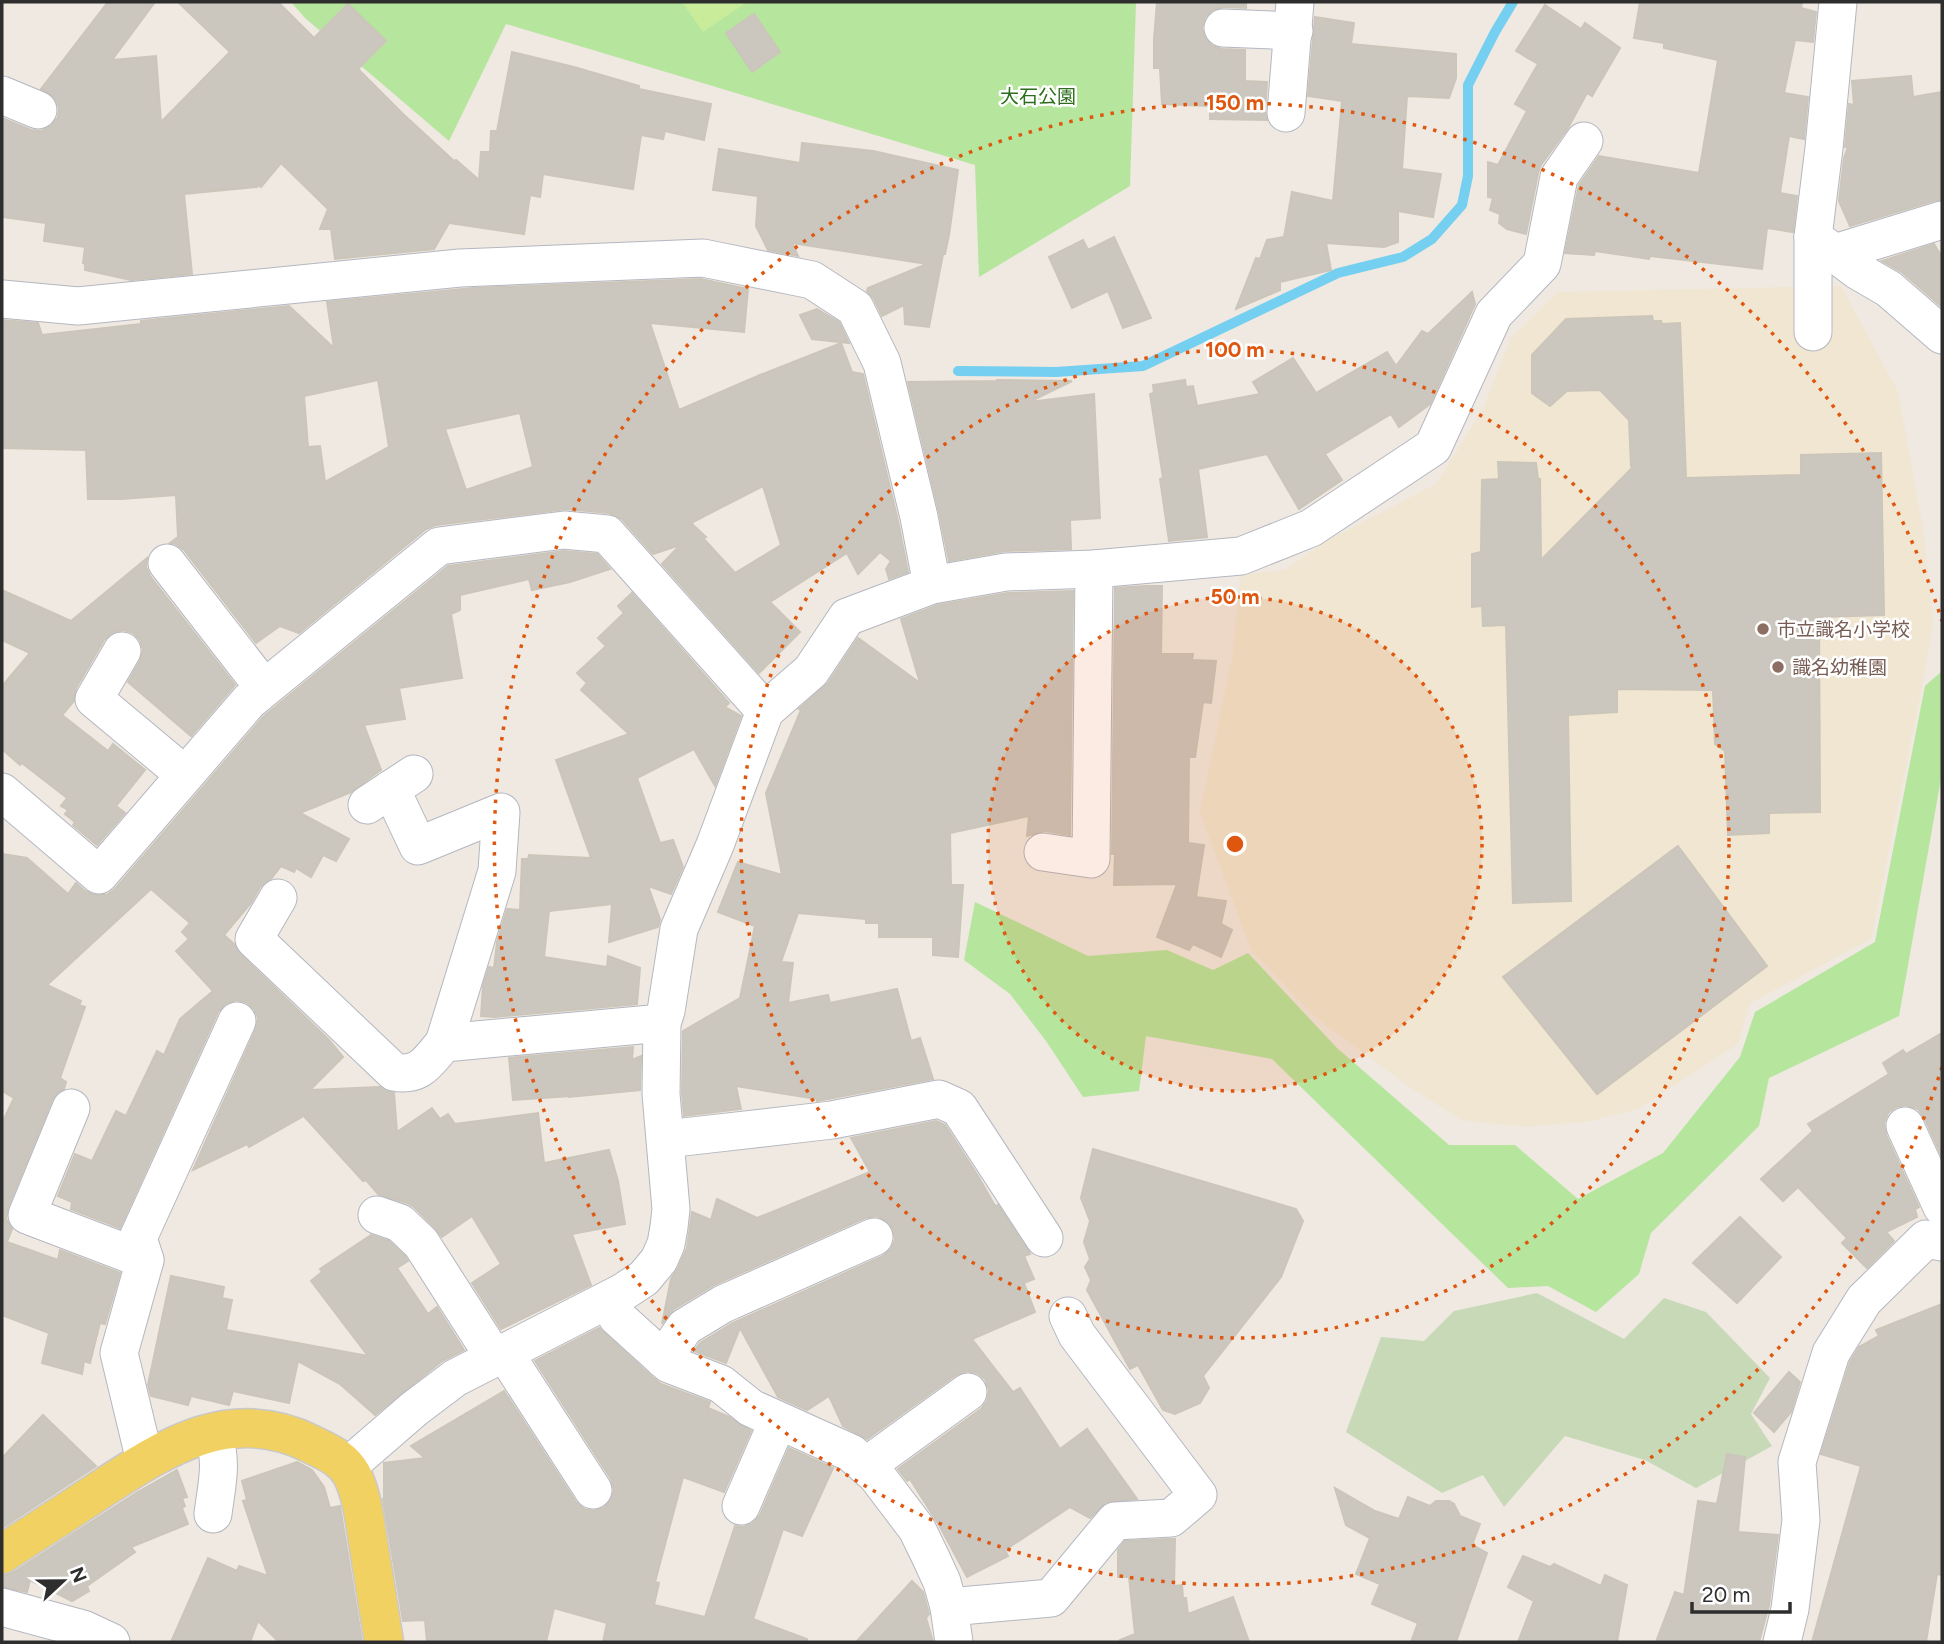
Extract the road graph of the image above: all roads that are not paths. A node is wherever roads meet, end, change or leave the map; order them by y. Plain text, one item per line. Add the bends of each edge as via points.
1 (1839, 2) edge
2 (1295, 17) edge
3 (1223, 28) dead end
4 (2, 95) edge
5 (38, 110) dead end
6 (1286, 113) dead end
7 (1584, 141) dead end
8 (1942, 220) edge
9 (1824, 245) junction
10 (2, 299) edge
11 (1813, 332) dead end
12 (1942, 335) edge
13 (167, 562) dead end
14 (1094, 569) junction
15 (932, 585) junction
16 (122, 651) dead end
17 (264, 688) junction
18 (765, 712) junction
19 (185, 775) junction
20 (391, 789) dead end
21 (2, 792) edge
22 (1044, 852) dead end
23 (278, 898) dead end
24 (237, 1021) dead end
25 (662, 1024) junction
26 (444, 1043) junction
27 (71, 1108) dead end
28 (1905, 1126) dead end
29 (666, 1139) junction
30 (1942, 1207) edge
31 (377, 1215) dead end
32 (874, 1237) dead end
33 (1044, 1237) dead end
34 (1942, 1242) edge
35 (145, 1260) junction
36 (607, 1301) junction
37 (1068, 1316) dead end
38 (499, 1355) junction
39 (663, 1359) junction
40 (968, 1392) dead end
41 (778, 1420) junction
42 (213, 1433) junction
43 (145, 1461) junction
44 (866, 1466) junction
45 (347, 1467) junction
46 (593, 1490) dead end
47 (741, 1506) dead end
48 (213, 1514) dead end
49 (2, 1555) edge
50 (2, 1607) edge
51 (952, 1625) edge
52 (111, 1642) edge
53 (384, 1642) edge
54 (1782, 1642) edge

1 - 9 street via 1824,148
2 - 3 street
2 - 6 street
4 - 5 street
7 - 14 street via 1559,177 1542,264 1494,314 1433,447 1311,528 1241,556
8 - 9 street
9 - 11 street
9 - 12 street via 1889,289
10 - 15 street via 78,306 460,268 703,258 812,280 855,308 882,363
13 - 17 street
14 - 15 street via 1006,572
14 - 22 street via 1091,859
15 - 18 street via 847,617 811,671
16 - 19 street via 93,699
17 - 18 street via 439,546 564,530 607,534
17 - 19 street
18 - 25 street via 679,929
19 - 21 street via 99,875
20 - 26 street via 418,846 501,812 497,871
23 - 26 street via 254,939 394,1072 420,1070
24 - 35 street via 138,1238
25 - 26 street
25 - 29 street
27 - 35 street via 27,1215
28 - 30 street
29 - 33 street via 832,1120 939,1099 959,1108
29 - 36 street via 671,1209 666,1244 643,1278
31 - 38 street via 400,1223 421,1243
32 - 39 street via 723,1304 685,1326
34 - 54 street via 1926,1239 1864,1300 1831,1353 1797,1462 1801,1520
35 - 43 street via 119,1353
36 - 38 street
36 - 39 street via 617,1317
37 - 51 street via 1077,1335 1198,1495 1171,1518 1115,1521 1051,1598
38 - 45 street via 455,1378
38 - 46 street
39 - 41 street via 720,1384 751,1408
40 - 44 street
41 - 44 street via 851,1453
41 - 47 street
42 - 43 main road via 193,1437
42 - 45 main road via 275,1429 331,1453
42 - 48 street via 220,1464
43 - 49 main road
44 - 51 street via 917,1529 942,1582
45 - 53 main road via 363,1507
50 - 52 street via 83,1629

